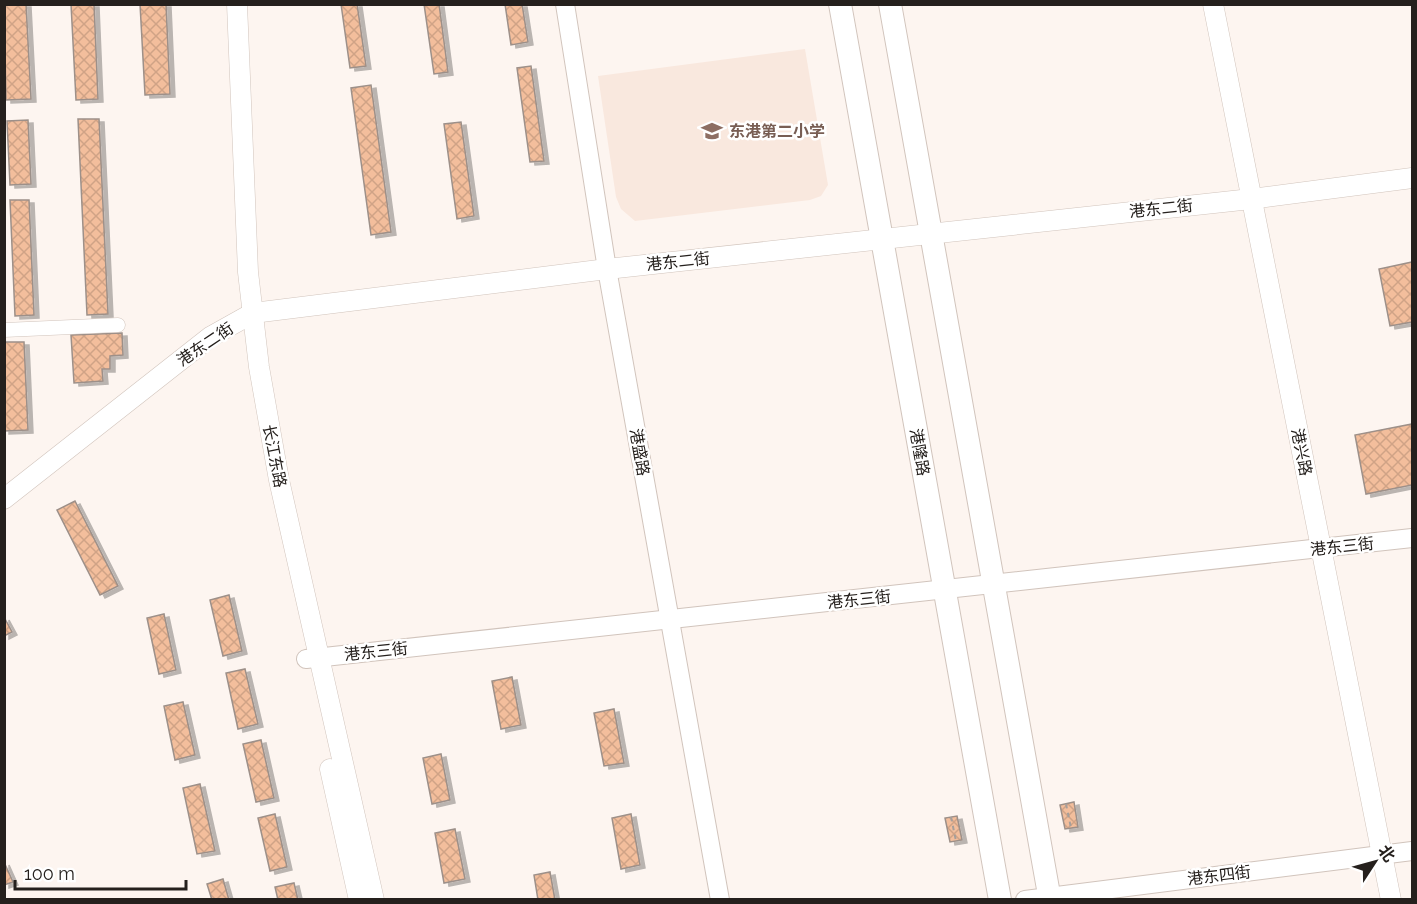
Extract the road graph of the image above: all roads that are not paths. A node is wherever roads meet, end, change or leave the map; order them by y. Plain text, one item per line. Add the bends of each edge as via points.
1 (225, 4) edge
2 (237, 4) edge
3 (565, 4) edge
4 (840, 4) edge
5 (890, 4) edge
6 (1213, 4) edge
7 (1413, 178) edge
8 (1251, 199) junction
9 (931, 232) junction
10 (882, 238) junction
11 (607, 269) junction
12 (247, 316) junction
13 (118, 325) dead end
14 (4, 330) edge
15 (4, 499) edge
16 (1413, 538) edge
17 (1321, 548) junction
18 (993, 584) junction
19 (945, 589) junction
20 (670, 619) junction
21 (312, 658) junction
22 (1413, 852) edge
23 (1382, 855) junction
24 (1049, 898) edge
25 (359, 900) edge
26 (374, 900) edge
27 (720, 900) edge
28 (1000, 900) edge
29 (1025, 900) edge
30 (1391, 900) edge

1 - 12 main road, 长江东路 via 236,281
2 - 12 main road, 长江东路
3 - 11 street, 港盛路
4 - 10 main road, 港隆路
5 - 9 main road
6 - 8 main road, 港兴路
7 - 8 main road, 港东二街
8 - 9 main road, 港东二街
8 - 17 main road, 港兴路
9 - 10 main road, 港东二街
9 - 18 main road
10 - 11 main road, 港东二街
10 - 19 main road, 港隆路
11 - 12 main road, 港东二街
11 - 20 street, 港盛路
12 - 15 main road, 港东二街 via 210,337
12 - 21 main road, 长江东路
13 - 14 street
16 - 17 street, 港东三街
17 - 18 street, 港东三街
17 - 23 main road, 港兴路
18 - 19 street, 港东三街
18 - 24 main road
19 - 20 street, 港东三街
19 - 28 main road, 港隆路
20 - 21 street, 港东三街
20 - 27 street, 港盛路
21 - 25 main road, 长江东路
21 - 26 main road, 长江东路
22 - 23 street, 港东四街
23 - 24 street, 港东四街
23 - 30 main road, 港兴路
24 - 29 street, 港东四街

